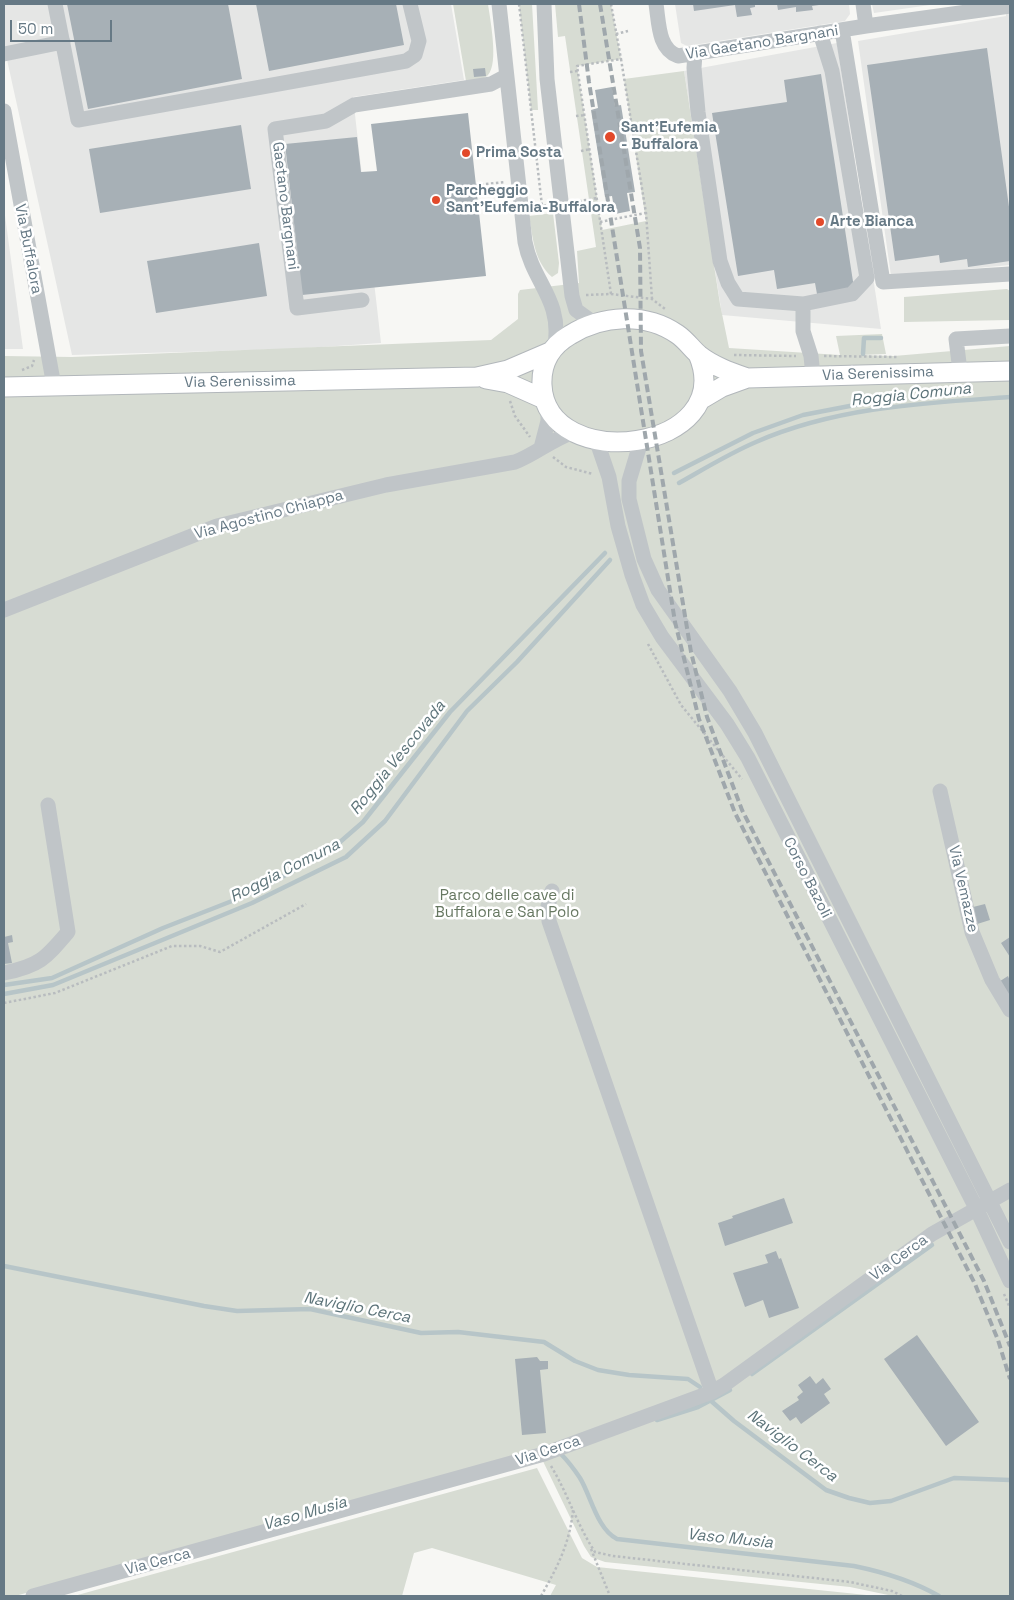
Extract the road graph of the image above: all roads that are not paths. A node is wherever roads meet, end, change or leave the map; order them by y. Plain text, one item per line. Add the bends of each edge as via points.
1 (55, 4) edge
2 (410, 4) edge
3 (499, 4) edge
4 (544, 4) edge
5 (656, 4) edge
6 (862, 4) edge
7 (1010, 6) edge
8 (866, 26) junction
9 (842, 30) junction
10 (820, 33) junction
11 (63, 42) junction
12 (4, 54) edge
13 (695, 54) junction
14 (506, 76) junction
15 (4, 111) edge
16 (8, 166) edge
17 (1010, 274) edge
18 (362, 300) dead end
19 (804, 304) junction
20 (594, 323) junction
21 (1010, 336) edge
22 (553, 348) junction
23 (698, 354) junction
24 (960, 371) junction
25 (1010, 371) edge
26 (812, 376) junction
27 (477, 377) junction
28 (747, 378) junction
29 (54, 386) junction
30 (4, 387) edge
31 (700, 400) junction
32 (546, 403) junction
33 (574, 432) junction
34 (596, 440) junction
35 (641, 441) junction
36 (541, 448) junction
37 (4, 610) edge
38 (940, 791) dead end
39 (48, 805) dead end
40 (552, 891) dead end
41 (4, 973) edge
42 (1010, 1010) edge
43 (1010, 1190) edge
44 (991, 1202) junction
45 (977, 1210) junction
46 (1010, 1242) edge
47 (1006, 1286) edge
48 (712, 1392) junction
49 (33, 1596) edge

1 - 11 street
2 - 11 street via 419,41 415,55 406,61 78,120
3 - 14 street
4 - 20 street via 547,80 573,303 581,315
5 - 13 street, Via Gaetano Bargnani via 663,45 669,53 678,56
6 - 8 street
7 - 8 street, Via Gaetano Bargnani
8 - 9 street, Via Gaetano Bargnani
9 - 10 street, Via Gaetano Bargnani
9 - 17 street via 883,282
10 - 13 street, Via Gaetano Bargnani
10 - 19 street via 832,71 866,278 852,294
11 - 12 street
13 - 19 street via 698,112 720,262 728,283 738,299
14 - 18 street, Gaetano Bargnani via 491,84 354,105 326,121 275,130 297,308
14 - 22 street via 525,242 533,268 553,305 557,325
15 - 16 street, Via Buffalora
16 - 29 street, Via Buffalora
19 - 26 street via 803,332 811,356
20 - 22 main road, Via Serenissima via 576,331
20 - 23 main road, Via Serenissima via 622,318 650,322 677,334
21 - 24 street via 956,339
22 - 27 main road, Via Serenissima via 508,370
22 - 32 main road via 542,375
23 - 28 main road, Via Serenissima
23 - 31 main road via 704,376
24 - 25 main road, Via Serenissima
24 - 26 main road, Via Serenissima
26 - 28 main road, Via Serenissima
27 - 29 main road, Via Serenissima
27 - 32 main road, Via Serenissima via 508,383
28 - 31 main road, Via Serenissima
29 - 30 main road, Via Serenissima
31 - 35 main road, Via Serenissima via 693,411 670,429
32 - 33 main road, Via Serenissima
32 - 36 street via 548,421
33 - 34 main road, Via Serenissima
33 - 36 street, Via Agostino Chiappa
34 - 35 main road, Via Serenissima via 618,443
34 - 45 street, Corso Bazoli via 643,605 748,758
35 - 44 street, Corso Bazoli via 629,481 629,499 644,559 658,590 730,691 755,733
36 - 37 street, Via Agostino Chiappa via 515,462 386,485 217,526
38 - 42 street, Via Vemazze via 972,932 992,980
39 - 41 street via 68,932 46,958 25,969
40 - 48 street via 549,921
43 - 44 street, Via Cerca
44 - 45 street, Via Cerca
44 - 46 street, Corso Bazoli
45 - 47 street, Corso Bazoli
45 - 48 street, Via Cerca via 932,1234
48 - 49 street, Via Cerca via 544,1454

